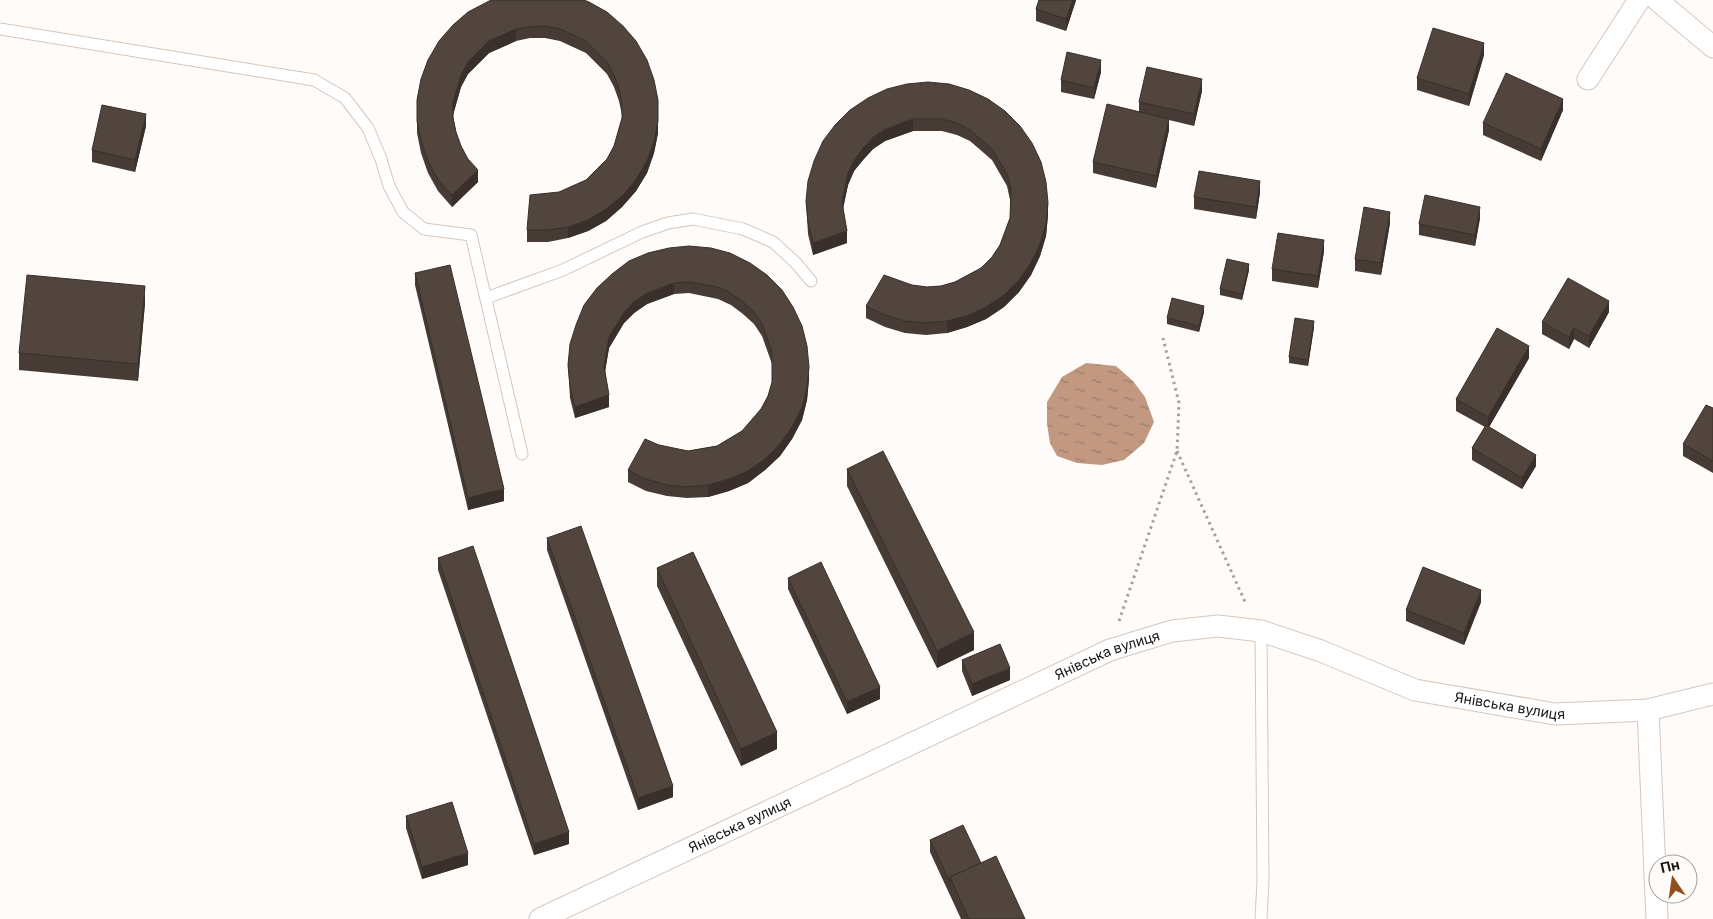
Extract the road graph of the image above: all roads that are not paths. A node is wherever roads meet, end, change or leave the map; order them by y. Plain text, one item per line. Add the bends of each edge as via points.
1 (1638, 0) edge
2 (1657, 0) edge
3 (0, 29) edge
4 (1713, 47) edge
5 (1588, 79) dead end
6 (811, 281) dead end
7 (486, 298) junction
8 (522, 454) dead end
9 (1261, 631) junction
10 (1713, 694) edge
11 (1648, 710) junction
12 (540, 919) edge
13 (1261, 919) edge
14 (1657, 919) edge

1 - 5 street
2 - 4 street
3 - 7 lane via 314,80 345,98 368,128 389,186 403,212 424,229 471,235
6 - 7 lane via 773,242 742,229 693,219 642,232 563,270
7 - 8 lane
9 - 11 street, Янівська вулиця via 1321,651 1415,690 1555,714
9 - 12 street, Янівська вулиця via 1218,626 1172,632 1110,650
9 - 13 lane
10 - 11 street, Янівська вулиця
11 - 14 street

